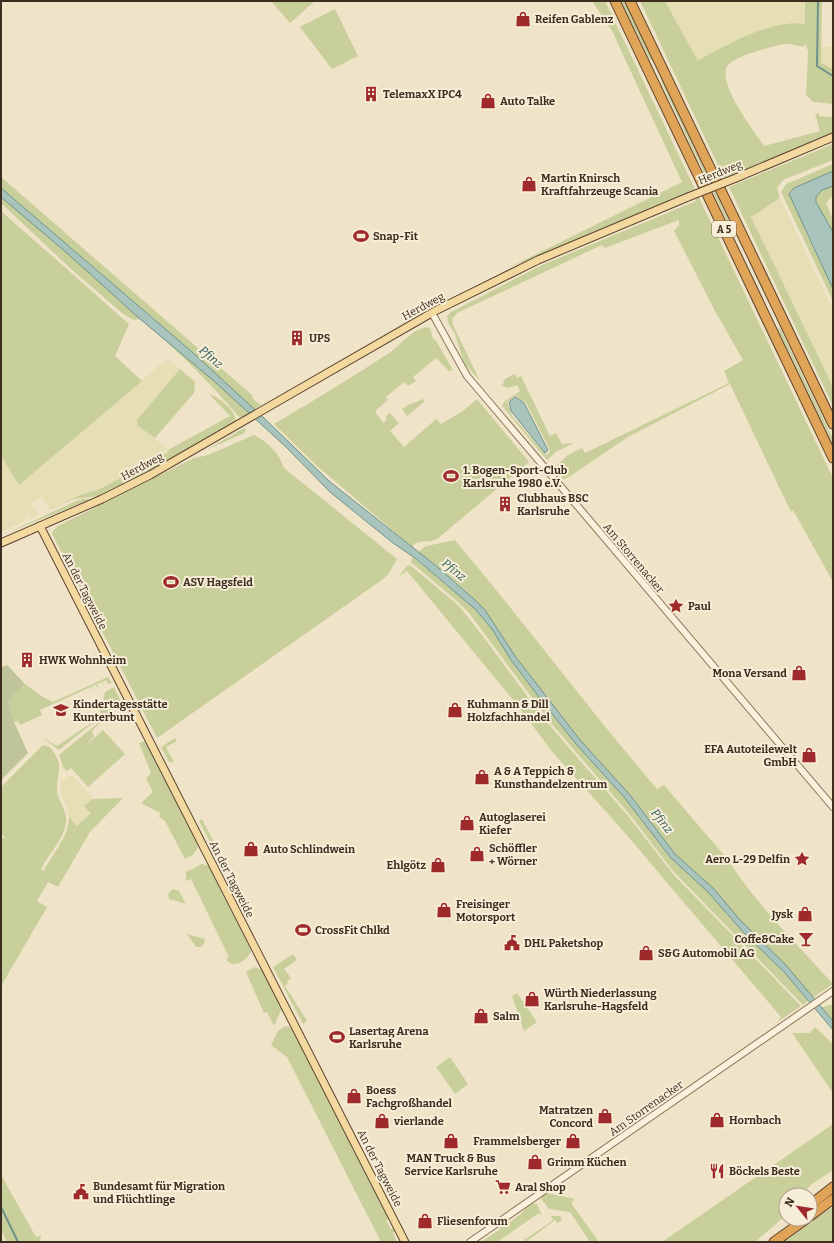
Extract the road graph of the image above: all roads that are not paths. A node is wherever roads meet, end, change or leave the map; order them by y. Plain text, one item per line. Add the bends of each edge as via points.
1 (615, 1) edge
2 (630, 1) edge
3 (833, 138) edge
4 (432, 313) junction
5 (833, 424) edge
6 (833, 458) edge
7 (40, 526) junction
8 (1, 543) edge
9 (833, 807) edge
10 (833, 991) edge
11 (833, 1187) edge
12 (818, 1199) edge
13 (830, 1201) edge
14 (818, 1210) edge
15 (788, 1227) edge
16 (795, 1227) edge
17 (405, 1242) edge
18 (470, 1242) edge
19 (774, 1242) edge

1 - 6 highway, A 5
2 - 5 highway, A 5
3 - 4 main road, Herdweg, bridge via 538,260
4 - 7 main road, Herdweg via 150,475
4 - 9 street, Am Storrenacker via 467,376
7 - 8 main road, Herdweg
7 - 17 main road, An der Tagweide
10 - 18 street, Am Storrenacker
11 - 12 highway
13 - 14 highway
15 - 19 highway
16 - 19 highway

